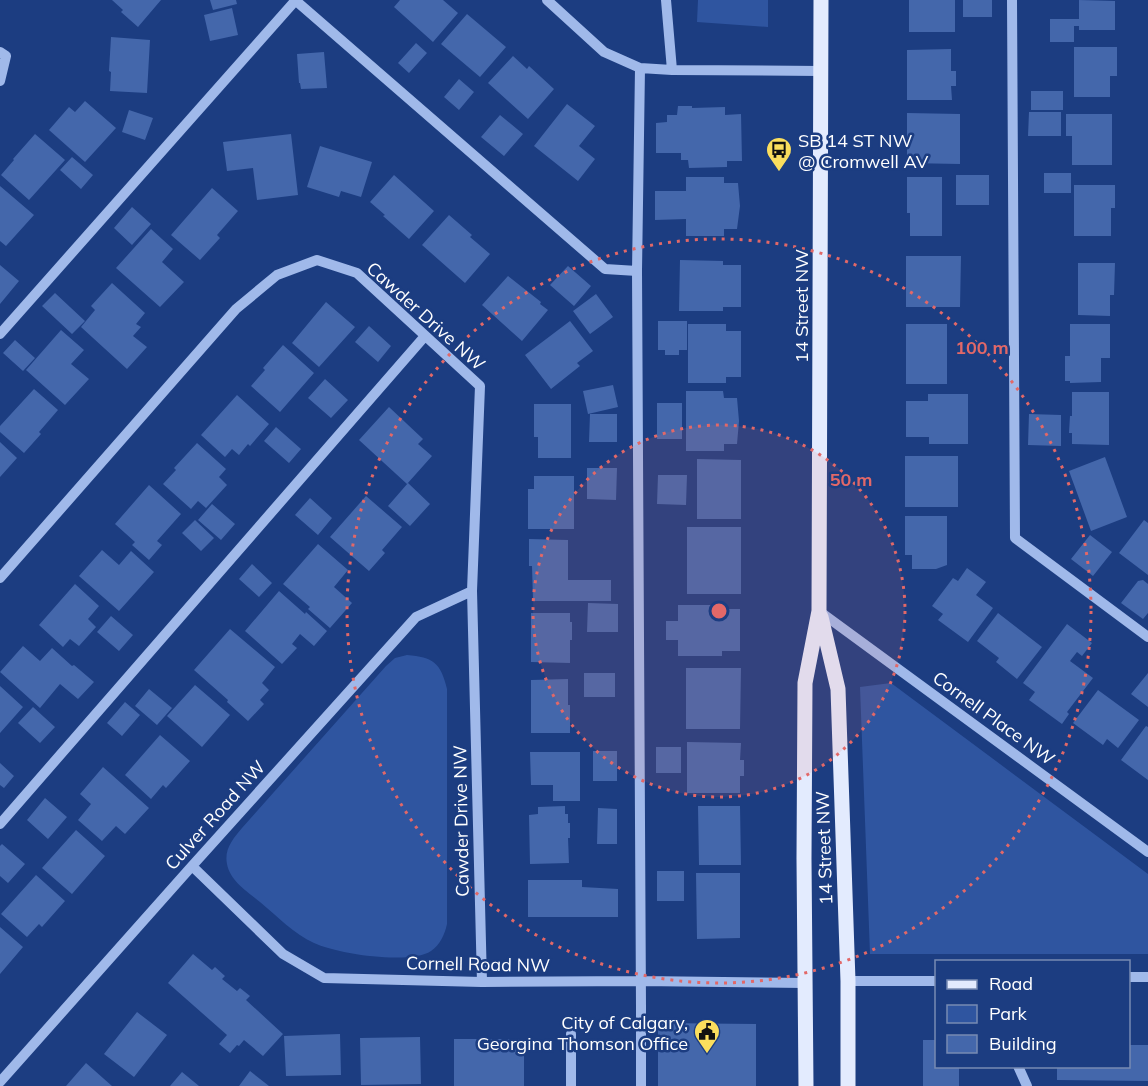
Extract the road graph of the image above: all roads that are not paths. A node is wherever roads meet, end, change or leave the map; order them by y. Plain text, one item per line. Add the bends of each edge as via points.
1 (295, 0) edge
2 (546, 0) edge
3 (666, 0) edge
4 (821, 0) edge
5 (1012, 0) edge
6 (0, 52) edge
7 (640, 68) junction
8 (672, 70) junction
9 (821, 71) junction
10 (0, 81) edge
11 (637, 271) junction
12 (0, 334) edge
13 (425, 336) junction
14 (0, 578) edge
15 (472, 591) junction
16 (819, 611) junction
17 (1148, 637) edge
18 (0, 824) edge
19 (1148, 851) edge
20 (192, 866) junction
21 (1130, 977) edge
22 (1148, 977) edge
23 (641, 981) junction
24 (848, 981) junction
25 (935, 981) edge
26 (482, 982) junction
27 (806, 983) junction
28 (571, 1034) dead end
29 (1019, 1068) edge
30 (0, 1082) edge
31 (571, 1086) edge
32 (641, 1086) edge
33 (806, 1086) edge
34 (848, 1086) edge
35 (1027, 1086) edge

1 - 11 street via 605,269
1 - 12 street
2 - 7 street via 604,52
3 - 8 street
4 - 9 main road, 14 Street NW
5 - 17 street via 1015,538
6 - 10 street via 6,56
7 - 8 street
7 - 11 street
8 - 9 street
9 - 16 main road, 14 Street NW
11 - 23 street
13 - 14 street, Cawder Drive NW via 357,273 317,260 277,275 236,309
13 - 15 street, Cawder Drive NW via 480,386
13 - 18 street
15 - 20 street, Culver Road NW via 416,617
15 - 26 street, Cawder Drive NW
16 - 19 street, Cornell Place NW
16 - 24 main road, 14 Street NW via 838,689
16 - 27 main road, 14 Street NW via 805,683
20 - 26 street, Cornell Road NW via 283,954 324,978
20 - 30 street, Culver Road NW
21 - 22 street
23 - 26 street, Cornell Road NW
23 - 27 street, Cornell Road NW
23 - 32 street
24 - 25 street
24 - 34 main road, 14 Street NW
27 - 33 main road, 14 Street NW
28 - 31 street
29 - 35 street

